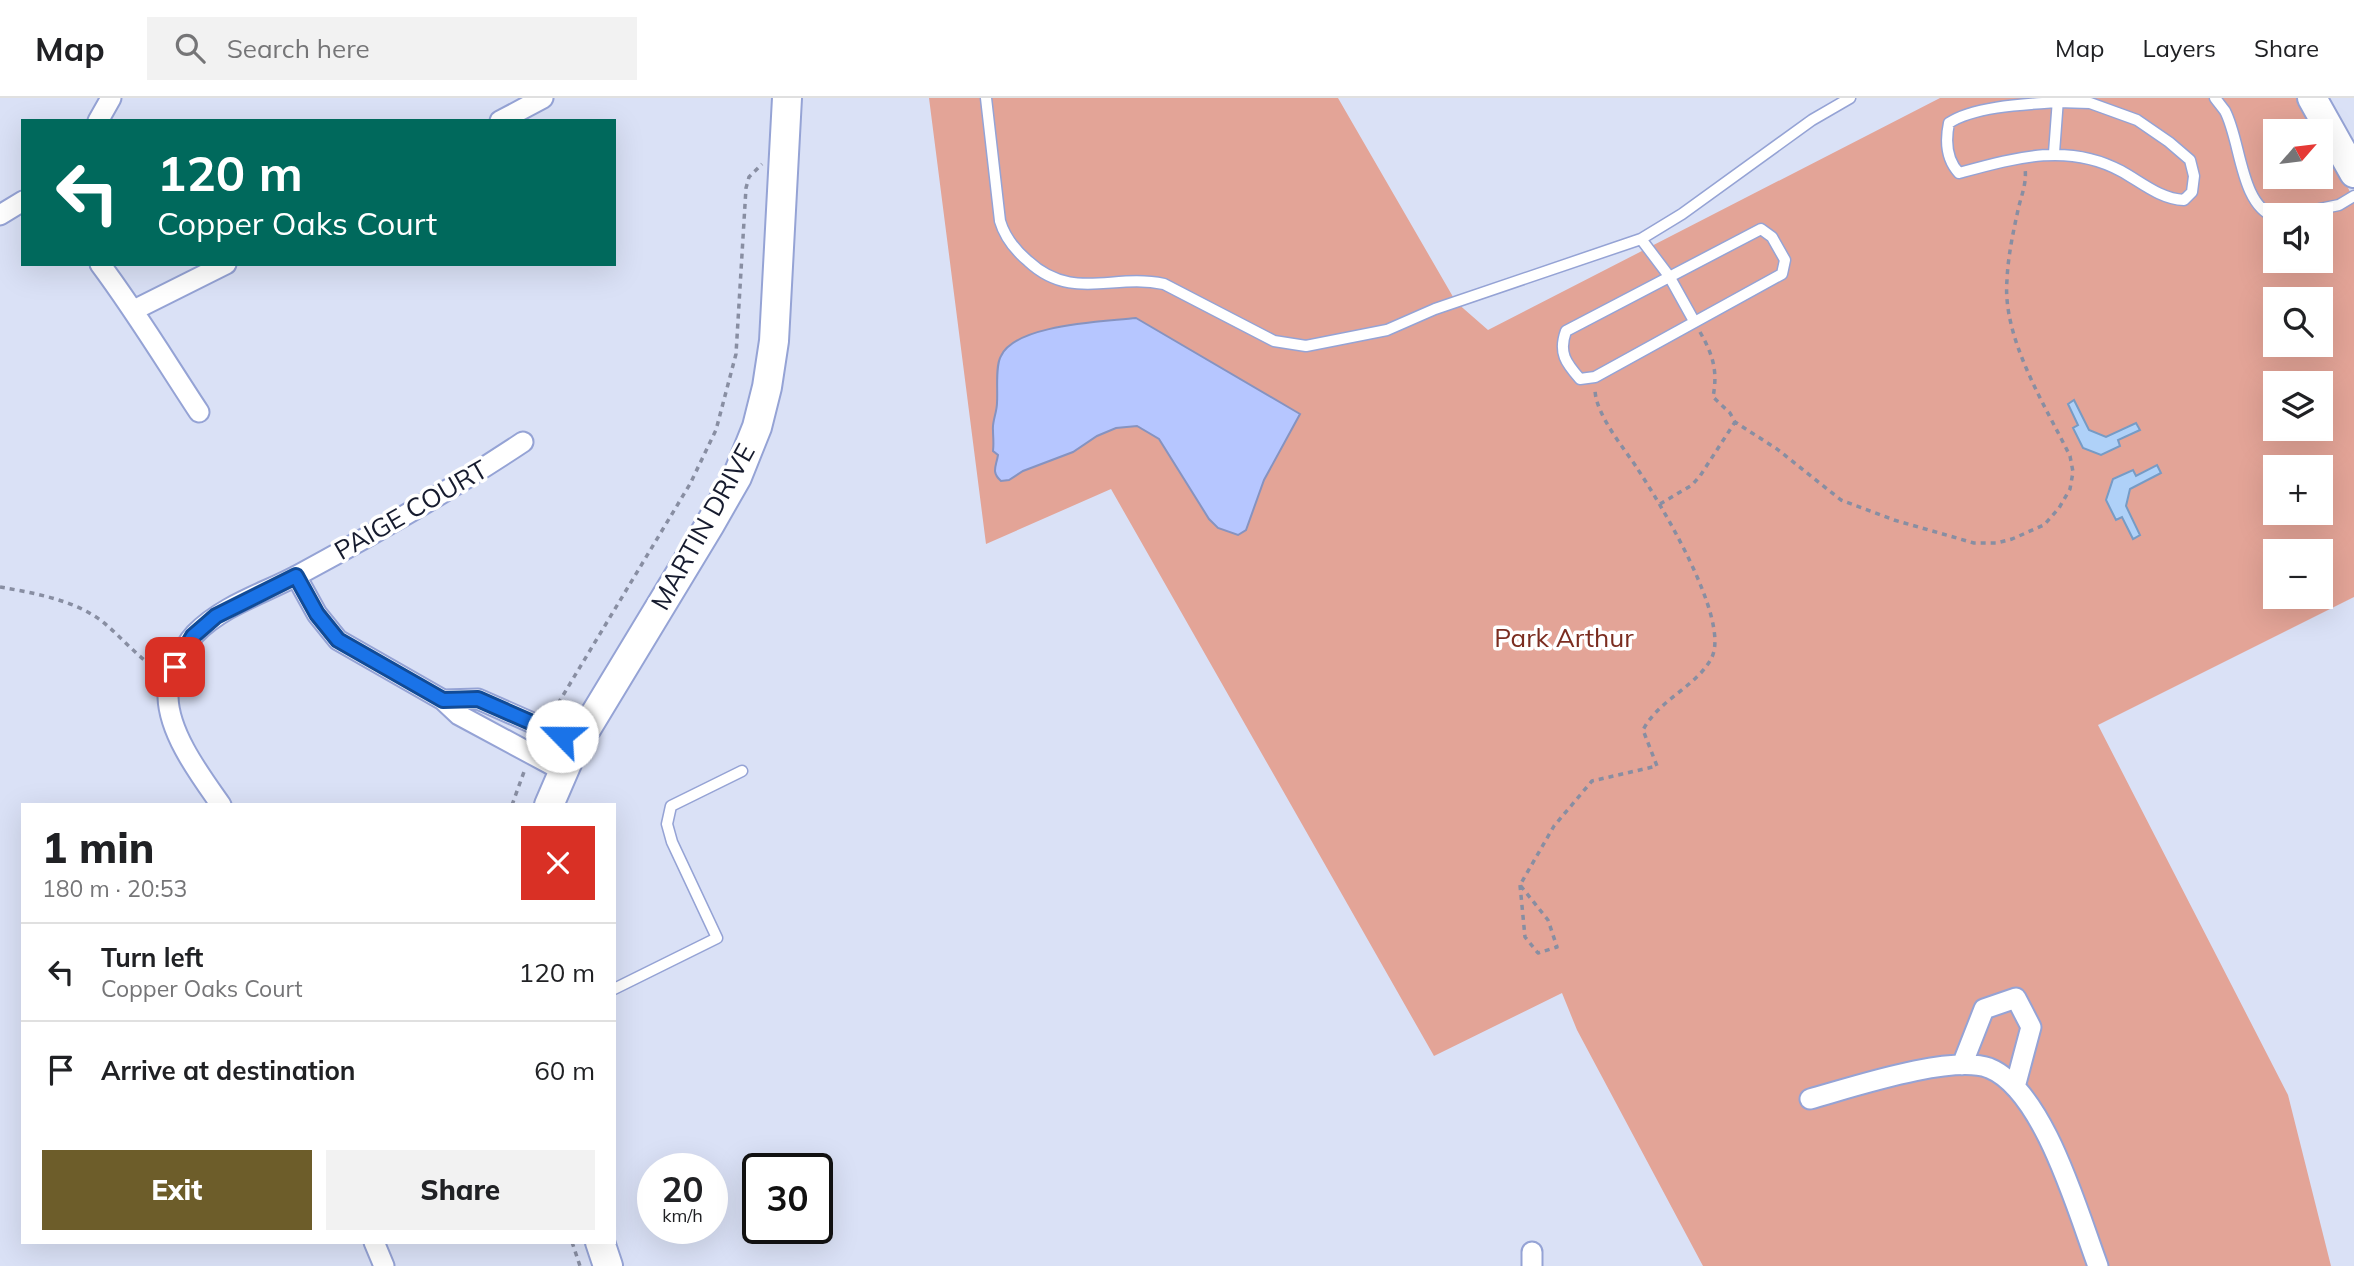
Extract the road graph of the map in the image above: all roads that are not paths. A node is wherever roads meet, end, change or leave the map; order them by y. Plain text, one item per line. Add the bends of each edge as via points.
1 (111, 98) edge
2 (543, 98) edge
3 (787, 98) edge
4 (986, 98) edge
5 (1850, 98) edge
6 (2215, 98) edge
7 (2312, 98) edge
8 (2058, 100) edge
9 (99, 119) edge
10 (503, 119) edge
11 (2054, 153) junction
12 (2354, 173) edge
13 (2354, 197) edge
14 (21, 202) edge
15 (2333, 206) edge
16 (2263, 210) edge
17 (0, 215) edge
18 (1641, 239) junction
19 (101, 266) edge
20 (222, 266) edge
21 (1669, 276) junction
22 (134, 310) junction
23 (1693, 321) junction
24 (199, 412) dead end
25 (523, 442) dead end
26 (296, 576) junction
27 (443, 700) junction
28 (578, 743) junction
29 (563, 771) junction
30 (742, 771) dead end
31 (220, 803) edge
32 (550, 803) edge
33 (616, 988) edge
34 (1962, 1066) junction
35 (2015, 1087) junction
36 (1810, 1099) dead end
37 (374, 1244) edge
38 (601, 1244) edge
39 (384, 1266) edge
40 (608, 1266) edge
41 (2098, 1266) edge

1 - 9 street
2 - 10 street
3 - 28 street, MARTIN DRIVE via 774,341 757,427 737,477
4 - 18 lane via 1004,235 1041,273 1074,284 1145,280 1164,284 1274,341 1306,346 1387,330 1435,309
5 - 18 lane
6 - 16 lane via 2225,111 2250,191
7 - 12 street
8 - 11 lane
8 - 11 lane via 1959,116 1949,123 1945,139 1951,164 1959,173
8 - 11 lane via 2090,103 2137,120 2190,160 2192,192 2184,200 2170,200 2118,169 2085,157
13 - 15 lane
14 - 17 street
18 - 21 lane
19 - 22 street
20 - 22 street
21 - 23 lane
21 - 23 lane via 1761,229 1779,248 1785,260 1782,274
21 - 23 lane via 1566,331 1561,344 1566,363 1580,379 1595,377
22 - 24 street
25 - 26 street, PAIGE COURT via 392,524
26 - 27 street via 338,640
26 - 31 street, PAIGE COURT via 216,616 193,636 175,667 168,696 176,730
27 - 28 street via 478,699
27 - 29 street via 459,715
28 - 29 street, MARTIN DRIVE
29 - 32 street, MARTIN DRIVE
30 - 33 lane via 671,806 667,824 717,938
34 - 35 street via 1988,1068
34 - 35 street via 1984,1009 2016,998 2031,1027
34 - 36 street via 1919,1070
35 - 41 street via 2049,1135
37 - 39 street
38 - 40 street

